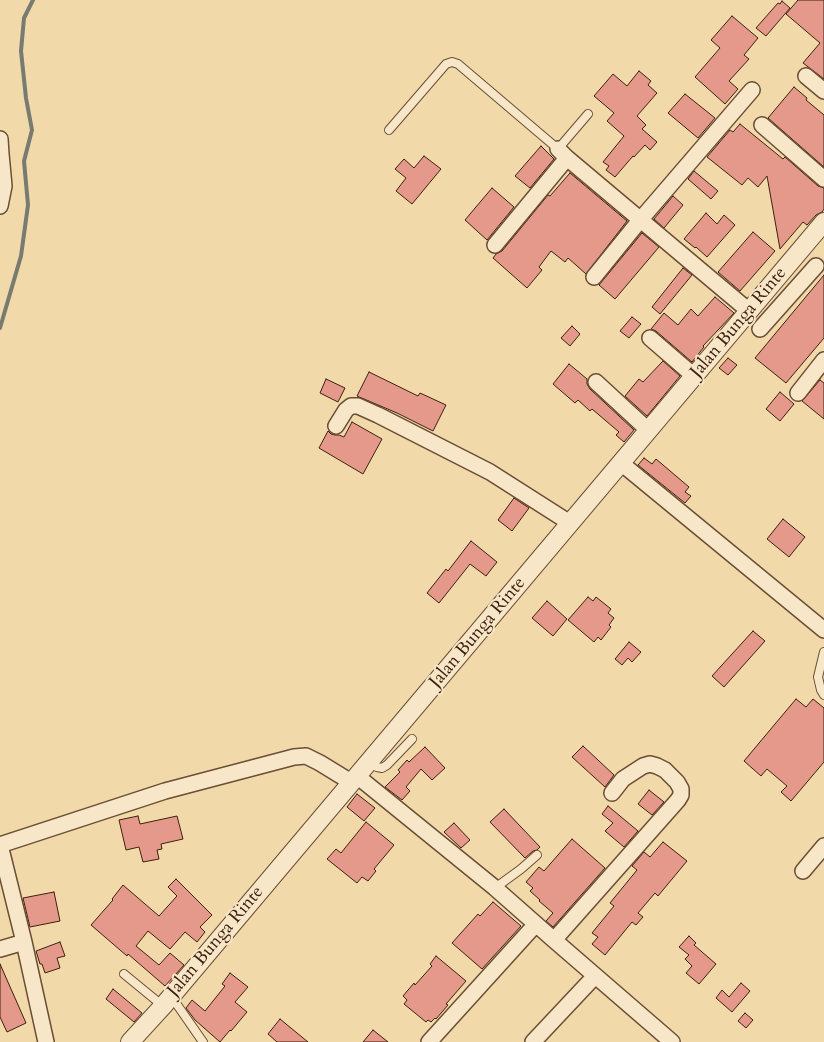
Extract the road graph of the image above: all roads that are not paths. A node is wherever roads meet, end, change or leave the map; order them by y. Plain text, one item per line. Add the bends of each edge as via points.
1 (806, 76) dead end
2 (752, 90) dead end
3 (824, 92) edge
4 (588, 114) dead end
5 (762, 125) dead end
6 (389, 130) dead end
7 (0, 149) edge
8 (563, 153) junction
9 (824, 179) edge
10 (0, 206) edge
11 (641, 219) junction
12 (824, 222) edge
13 (495, 245) dead end
14 (801, 249) junction
15 (820, 269) edge
16 (594, 277) dead end
17 (749, 311) junction
18 (760, 329) dead end
19 (650, 338) dead end
20 (822, 365) edge
21 (694, 376) junction
22 (596, 382) dead end
23 (798, 393) dead end
24 (336, 426) dead end
25 (648, 430) junction
26 (621, 463) junction
27 (570, 523) junction
28 (824, 630) edge
29 (824, 652) edge
30 (824, 695) edge
31 (412, 738) dead end
32 (359, 774) junction
33 (612, 793) dead end
34 (0, 844) edge
35 (824, 846) edge
36 (537, 855) dead end
37 (803, 871) dead end
38 (495, 888) junction
39 (536, 924) junction
40 (554, 940) junction
41 (24, 942) junction
42 (0, 949) edge
43 (124, 974) dead end
44 (595, 976) junction
45 (167, 1001) junction
46 (46, 1042) edge
47 (130, 1042) edge
48 (203, 1042) edge
49 (429, 1042) edge
50 (532, 1042) edge
51 (672, 1042) edge

1 - 3 street
2 - 11 street
4 - 8 lane
5 - 9 street
6 - 8 lane via 446,64 452,62
7 - 10 street via 4,186
8 - 11 street
8 - 13 street
11 - 16 street
11 - 17 street
12 - 14 street, Jalan Bunga Rinte
14 - 15 street
14 - 17 street, Jalan Bunga Rinte
15 - 18 street
17 - 21 street, Jalan Bunga Rinte
19 - 21 street
20 - 23 street
21 - 25 street, Jalan Bunga Rinte
22 - 25 street
24 - 27 street via 346,410 358,406 490,472
25 - 26 street, Jalan Bunga Rinte
26 - 27 street, Jalan Bunga Rinte
26 - 28 street
27 - 32 street, Jalan Bunga Rinte
29 - 30 lane via 818,677
31 - 32 lane via 387,765
32 - 34 street via 306,756 294,757 165,791
32 - 38 street
32 - 45 street, Jalan Bunga Rinte
33 - 40 street via 623,779 650,764 665,770 681,789 678,800
34 - 41 street
35 - 37 street
36 - 38 lane
38 - 39 street
39 - 40 street
39 - 49 street
40 - 44 street
41 - 42 street
41 - 46 street
43 - 45 lane
44 - 50 street
44 - 51 street
45 - 47 street, Jalan Bunga Rinte
45 - 48 lane

